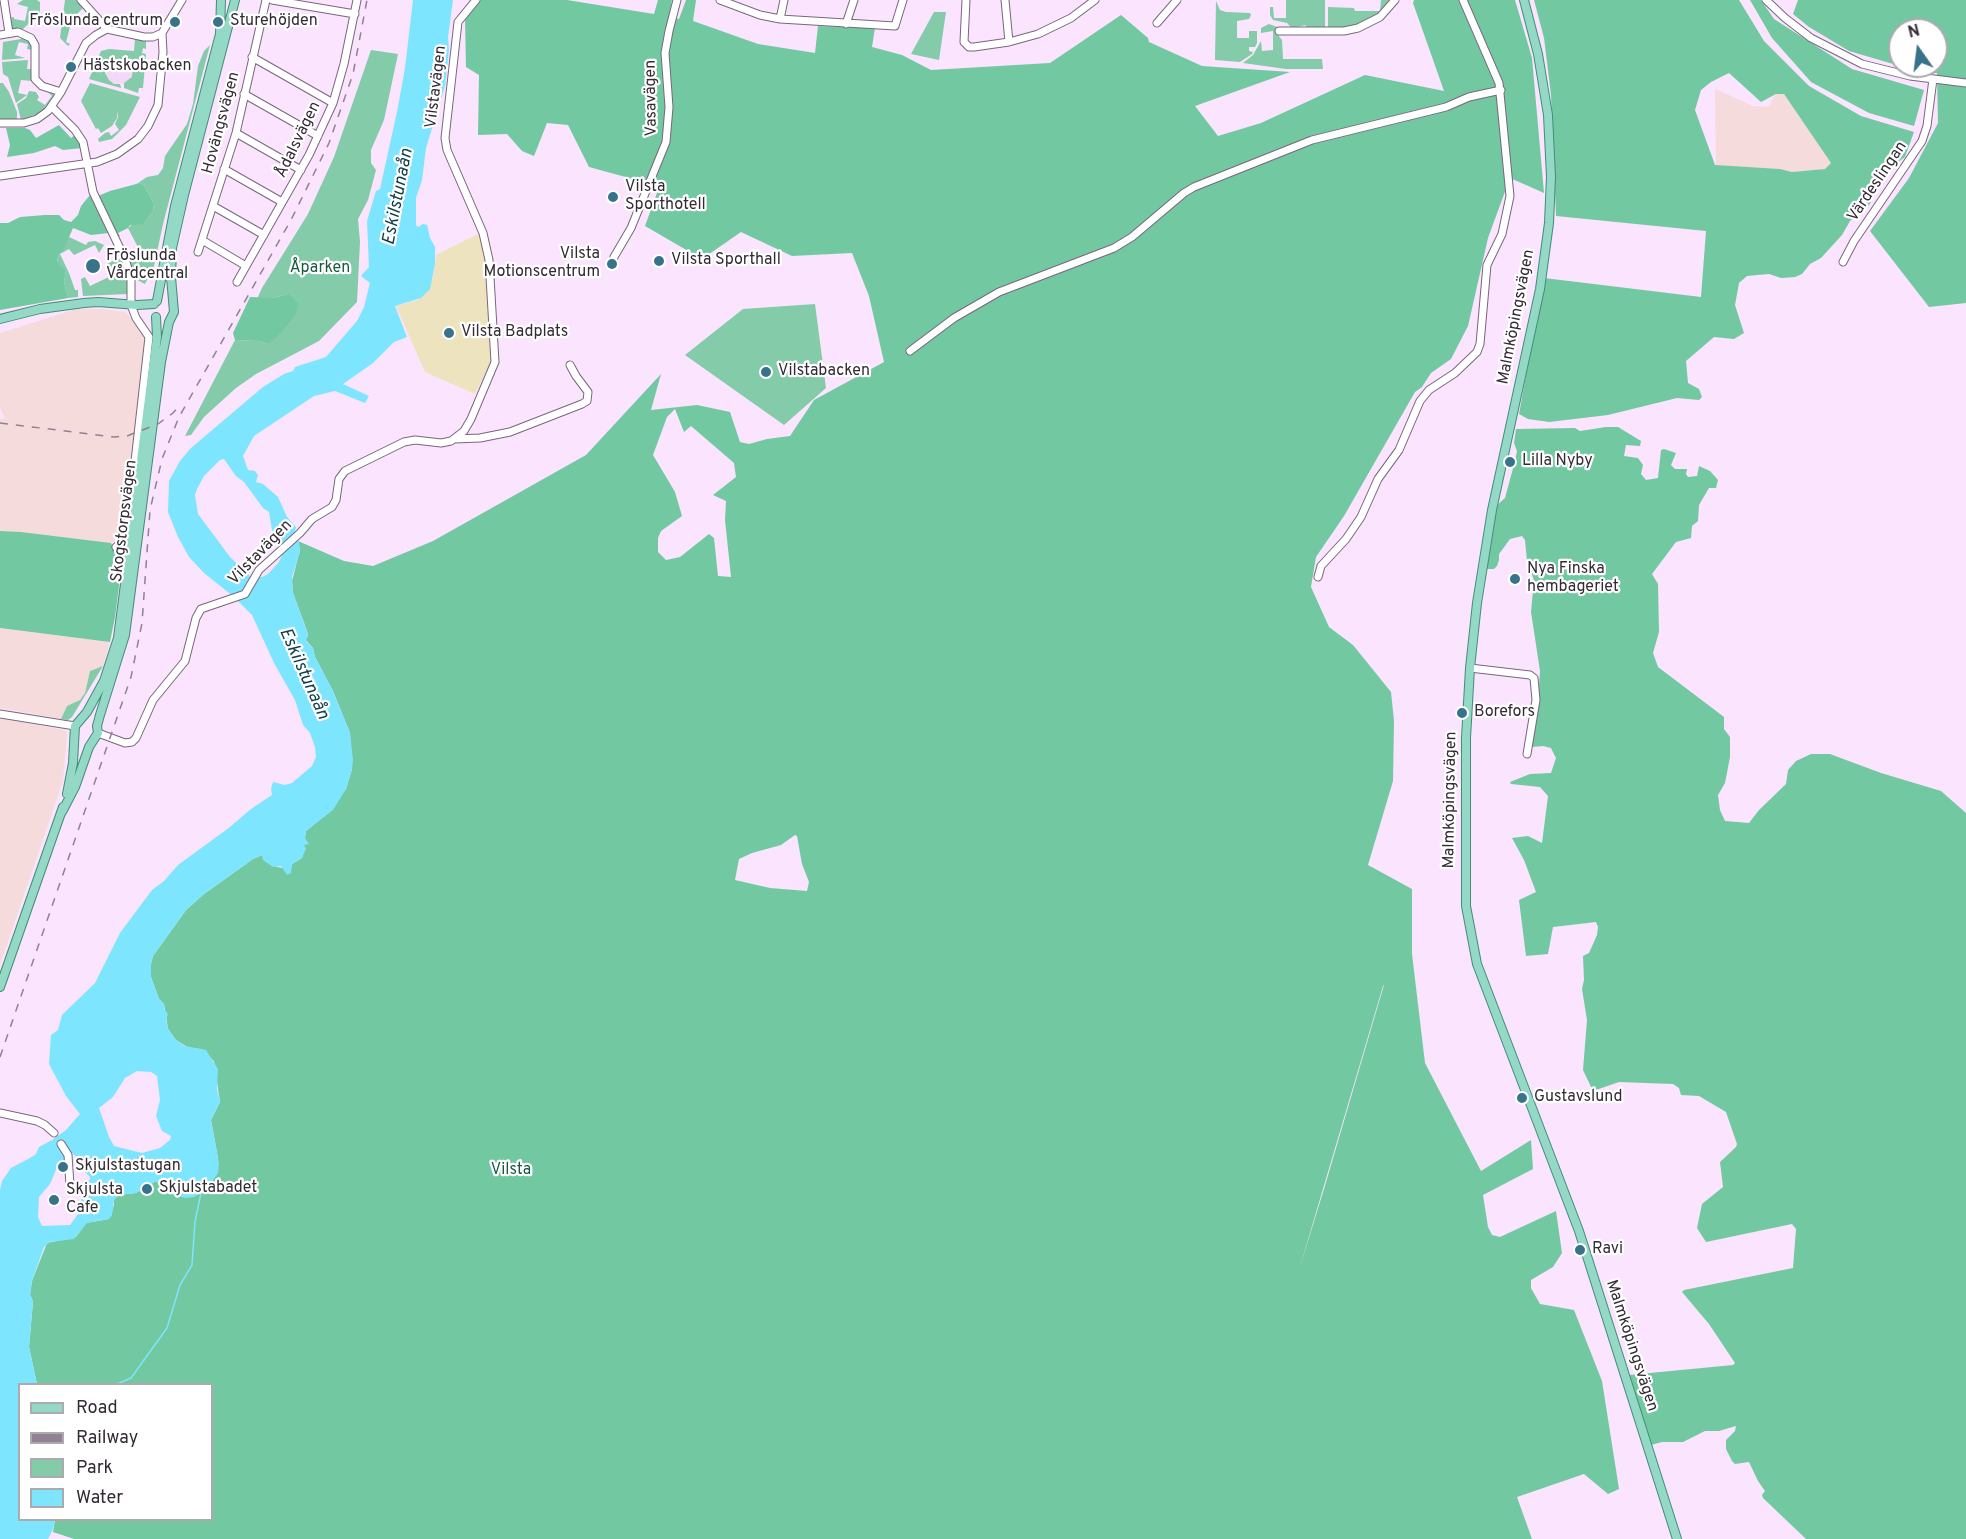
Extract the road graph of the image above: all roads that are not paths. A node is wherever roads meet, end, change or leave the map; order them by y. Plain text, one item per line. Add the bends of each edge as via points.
1 (4, 0) edge
2 (81, 0) edge
3 (182, 0) edge
4 (221, 0) edge
5 (235, 0) edge
6 (266, 0) edge
7 (272, 0) edge
8 (357, 0) edge
9 (476, 0) edge
10 (677, 0) edge
11 (722, 0) edge
12 (784, 0) edge
13 (854, 0) edge
14 (903, 0) edge
15 (966, 0) edge
16 (1005, 0) edge
17 (1095, 0) edge
18 (1177, 0) edge
19 (1395, 0) edge
20 (1462, 0) edge
21 (1524, 0) edge
22 (1766, 0) edge
23 (298, 3) edge
24 (355, 14) junction
25 (780, 19) junction
26 (1157, 23) dead end
27 (846, 24) junction
28 (107, 29) junction
29 (1279, 31) dead end
30 (9, 33) junction
31 (162, 33) junction
32 (0, 35) edge
33 (1009, 42) junction
34 (252, 57) junction
35 (1934, 79) junction
36 (1966, 82) edge
37 (1500, 90) junction
38 (61, 92) junction
39 (244, 94) junction
40 (333, 103) junction
41 (52, 107) junction
42 (0, 123) edge
43 (236, 133) junction
44 (318, 136) junction
45 (88, 163) junction
46 (224, 169) junction
47 (301, 170) junction
48 (0, 176) edge
49 (282, 202) junction
50 (213, 206) junction
51 (264, 235) junction
52 (202, 240) junction
53 (198, 252) dead end
54 (614, 257) dead end
55 (1843, 262) dead end
56 (246, 266) junction
57 (237, 282) dead end
58 (172, 304) junction
59 (134, 305) junction
60 (155, 309) junction
61 (171, 317) junction
62 (0, 319) edge
63 (910, 351) dead end
64 (570, 364) dead end
65 (454, 439) junction
66 (125, 539) dead end
67 (1318, 577) dead end
68 (1470, 668) junction
69 (0, 714) edge
70 (78, 723) junction
71 (98, 730) junction
72 (76, 736) junction
73 (92, 741) junction
74 (1527, 754) dead end
75 (62, 812) junction
76 (0, 987) edge
77 (0, 1113) edge
78 (54, 1133) dead end
79 (61, 1144) dead end
80 (70, 1185) dead end
81 (1677, 1539) edge

1 - 30 street
2 - 28 street
3 - 31 street
4 - 60 main road, Skogstorpsvägen via 220,34 175,206
5 - 58 main road via 180,211 171,262
6 - 34 street, Hovängsvägen
7 - 23 street
8 - 24 street, Ådalsvägen
9 - 65 street, Vilstavägen via 458,22 445,138 488,251 495,362 471,419
10 - 54 street, Vasavägen via 665,53 669,107 666,142 632,228
11 - 25 street
12 - 25 street
13 - 27 street
14 - 27 street via 894,26
15 - 33 street via 966,45
16 - 33 street
17 - 33 street via 1061,24
18 - 26 street
19 - 29 street via 1380,17 1358,28
20 - 37 street via 1497,75
21 - 68 main road, Malmköpingsvägen via 1548,115 1549,223 1540,289 1486,541
22 - 35 street via 1811,38 1847,57 1880,70
23 - 24 street
24 - 40 street, Ådalsvägen
25 - 27 street
28 - 31 street via 144,37
28 - 38 street via 86,43
30 - 32 street
30 - 38 street via 24,33 31,38 35,45 34,79
31 - 45 street via 160,89 152,120 129,147
34 - 39 street, Hovängsvägen
34 - 40 street
35 - 36 street
35 - 55 street, Värdeslingan via 1922,141
37 - 63 street via 1312,140 1194,187 1113,248 999,292 954,318
37 - 67 street via 1510,196 1502,234 1487,265 1479,349 1420,401 1399,450 1378,479 1361,517 1322,566
38 - 41 street
39 - 43 street, Hovängsvägen
39 - 44 street
40 - 44 street, Ådalsvägen
41 - 42 street via 31,121
41 - 45 street via 80,136
43 - 46 street, Hovängsvägen
43 - 47 street
44 - 47 street, Ådalsvägen
45 - 48 street
45 - 59 street via 93,192 127,266
46 - 49 street
46 - 50 street, Hovängsvägen
47 - 49 street, Ådalsvägen
49 - 51 street, Ådalsvägen
50 - 51 street
50 - 52 street, Hovängsvägen
51 - 56 street, Ådalsvägen
52 - 53 street, Hovängsvägen
52 - 56 street
56 - 57 street, Ådalsvägen
58 - 60 main road via 165,299
58 - 61 main road
59 - 60 main road
59 - 62 main road via 84,303
59 - 66 street via 136,318 149,342
60 - 61 main road via 164,320
60 - 70 main road, Skogstorpsvägen via 157,337 118,638 104,681
61 - 71 main road, Skogstorpsvägen via 160,362 125,635
64 - 65 street via 588,392 587,401 510,432
65 - 71 street, Vilstavägen via 441,443 404,442 350,468 339,479 334,503 256,574 245,594 207,605 198,613 185,661 153,700 136,738 125,743
68 - 74 street via 1534,678 1536,700
68 - 81 main road, Malmköpingsvägen via 1465,874 1474,954 1579,1231
69 - 70 street
70 - 71 main road via 92,720
70 - 72 main road
71 - 73 main road
72 - 73 main road via 83,742
72 - 75 main road
73 - 75 main road
75 - 76 main road
77 - 78 street via 37,1121
79 - 80 street via 67,1152

